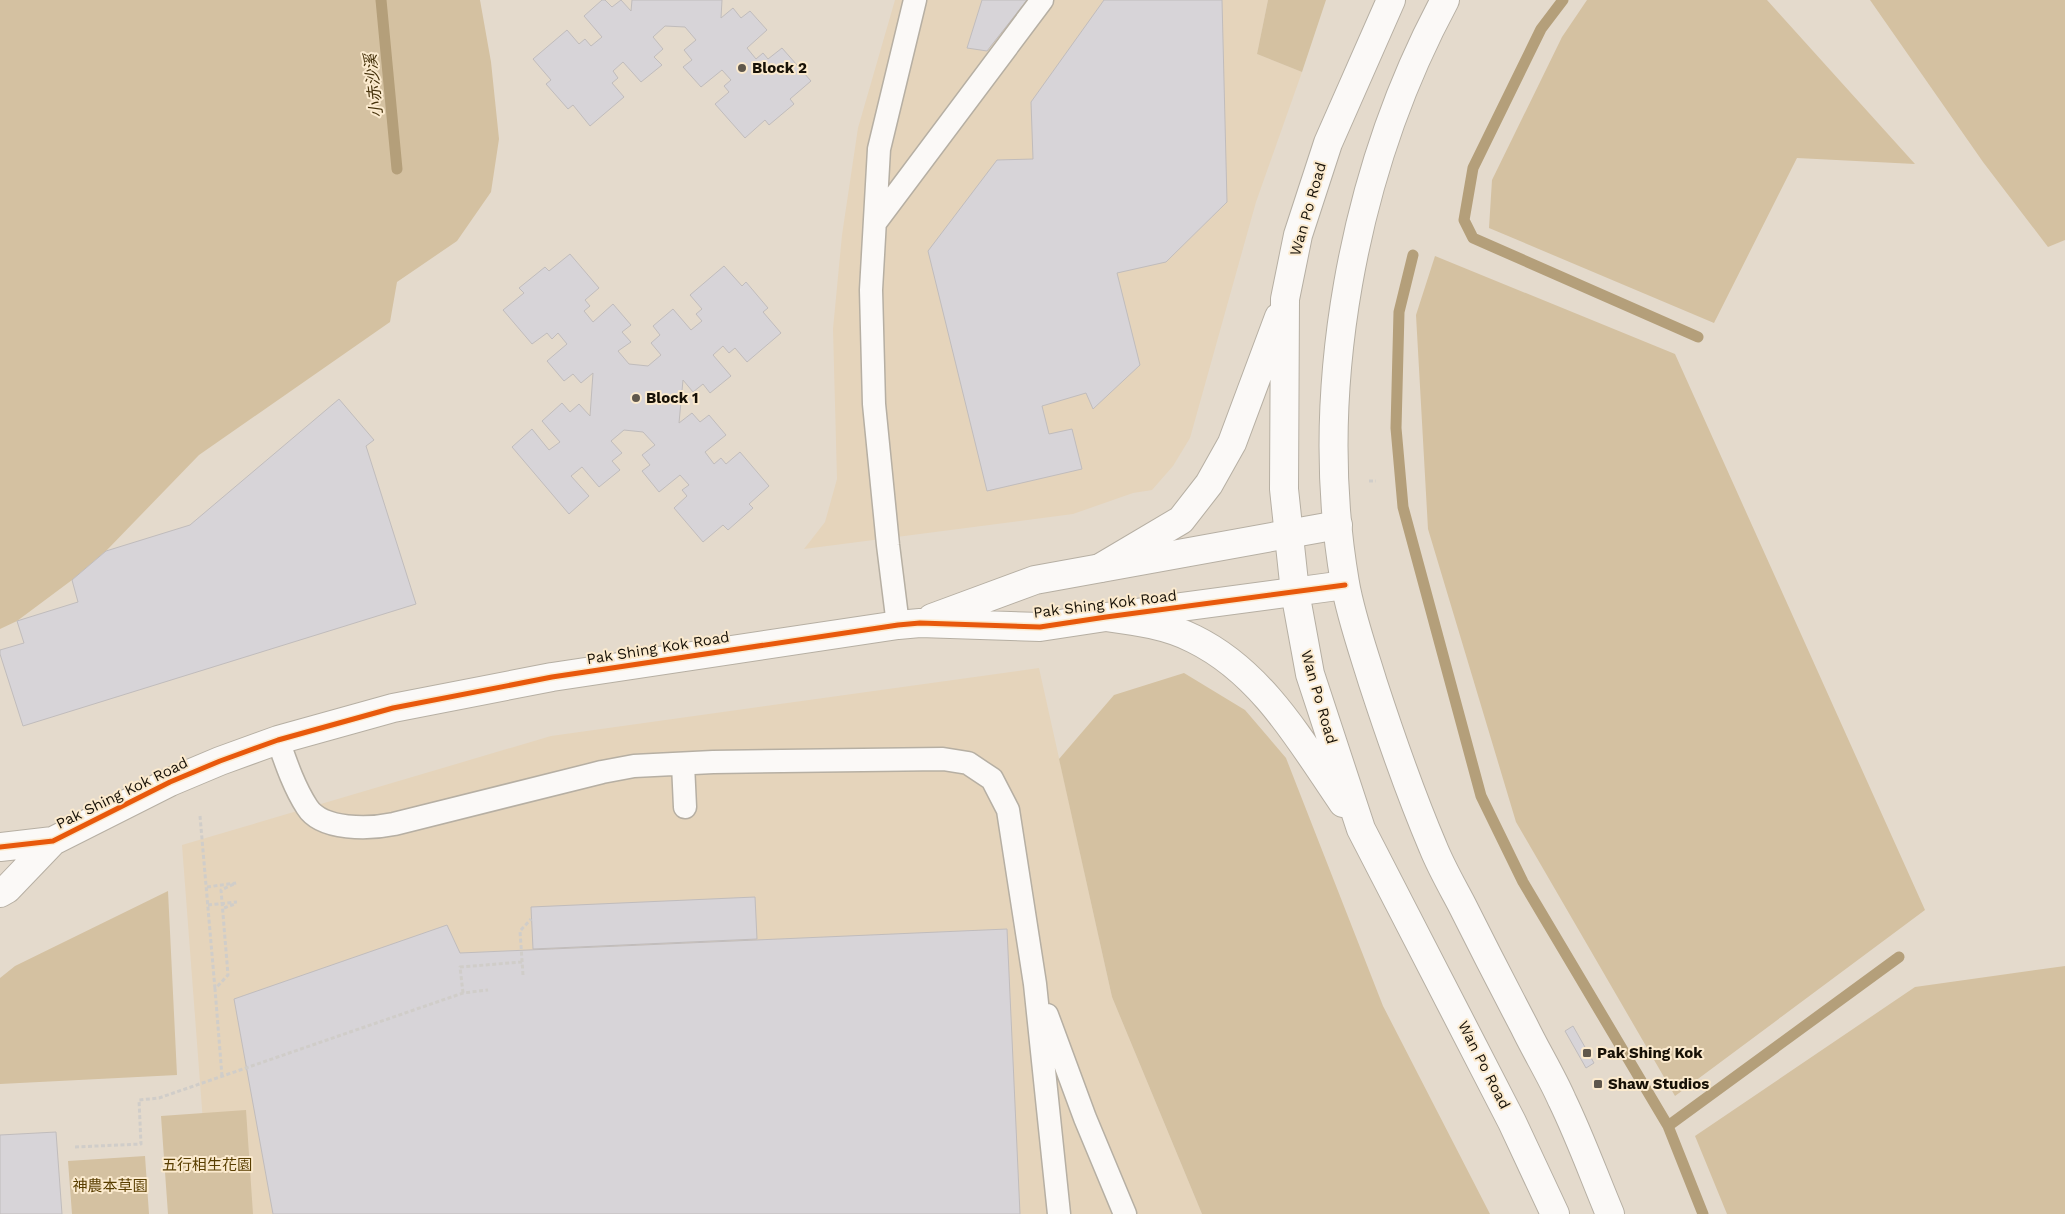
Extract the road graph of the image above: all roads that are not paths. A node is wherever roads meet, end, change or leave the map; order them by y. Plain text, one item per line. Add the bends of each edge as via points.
1 (915, 0) edge
2 (1042, 0) edge
3 (1391, 0) edge
4 (1445, 0) edge
5 (875, 222) junction
6 (1285, 299) junction
7 (1338, 525) junction
8 (1288, 533) junction
9 (1100, 568) junction
10 (1345, 585) junction
11 (1295, 592) junction
12 (1106, 616) junction
13 (909, 624) junction
14 (283, 738) junction
15 (683, 764) junction
16 (685, 808) dead end
17 (1361, 829) junction
18 (53, 840) junction
19 (0, 847) edge
20 (0, 893) edge
21 (1035, 984) junction
22 (1059, 1214) edge
23 (1125, 1214) edge
24 (1555, 1214) edge
25 (1610, 1214) edge

1 - 5 lane via 879,149
2 - 5 lane
3 - 6 main road, Wan Po Road via 1328,143 1298,234
4 - 7 main road via 1392,120 1356,247 1337,361 1334,484
5 - 13 lane via 872,290 874,404 888,545
6 - 8 main road, Wan Po Road via 1284,488
6 - 9 main road via 1232,443 1209,484 1181,520
7 - 8 main road, Pak Shing Kok Road
7 - 10 main road
8 - 9 main road, Pak Shing Kok Road
8 - 11 main road, Wan Po Road
9 - 13 main road, Pak Shing Kok Road via 1035,580
10 - 11 main road, Pak Shing Kok Road
10 - 25 main road via 1388,730 1434,849 1563,1101
11 - 12 main road, Pak Shing Kok Road
11 - 17 main road, Wan Po Road via 1310,674
12 - 13 main road, Pak Shing Kok Road via 1040,627
12 - 17 main road via 1139,621 1193,638 1222,654 1244,672 1261,688
13 - 14 main road, Pak Shing Kok Road via 552,677 393,708
14 - 15 lane via 294,786 307,808 326,820 358,828 376,828 602,772 634,766
14 - 18 main road, Pak Shing Kok Road via 170,782
15 - 16 lane
15 - 21 lane via 943,759 968,763 992,779 1008,810
17 - 24 main road, Wan Po Road via 1512,1122
18 - 19 main road, Pak Shing Kok Road
18 - 20 main road, Pak Shing Kok Road
21 - 22 lane
21 - 23 lane via 1084,1118

